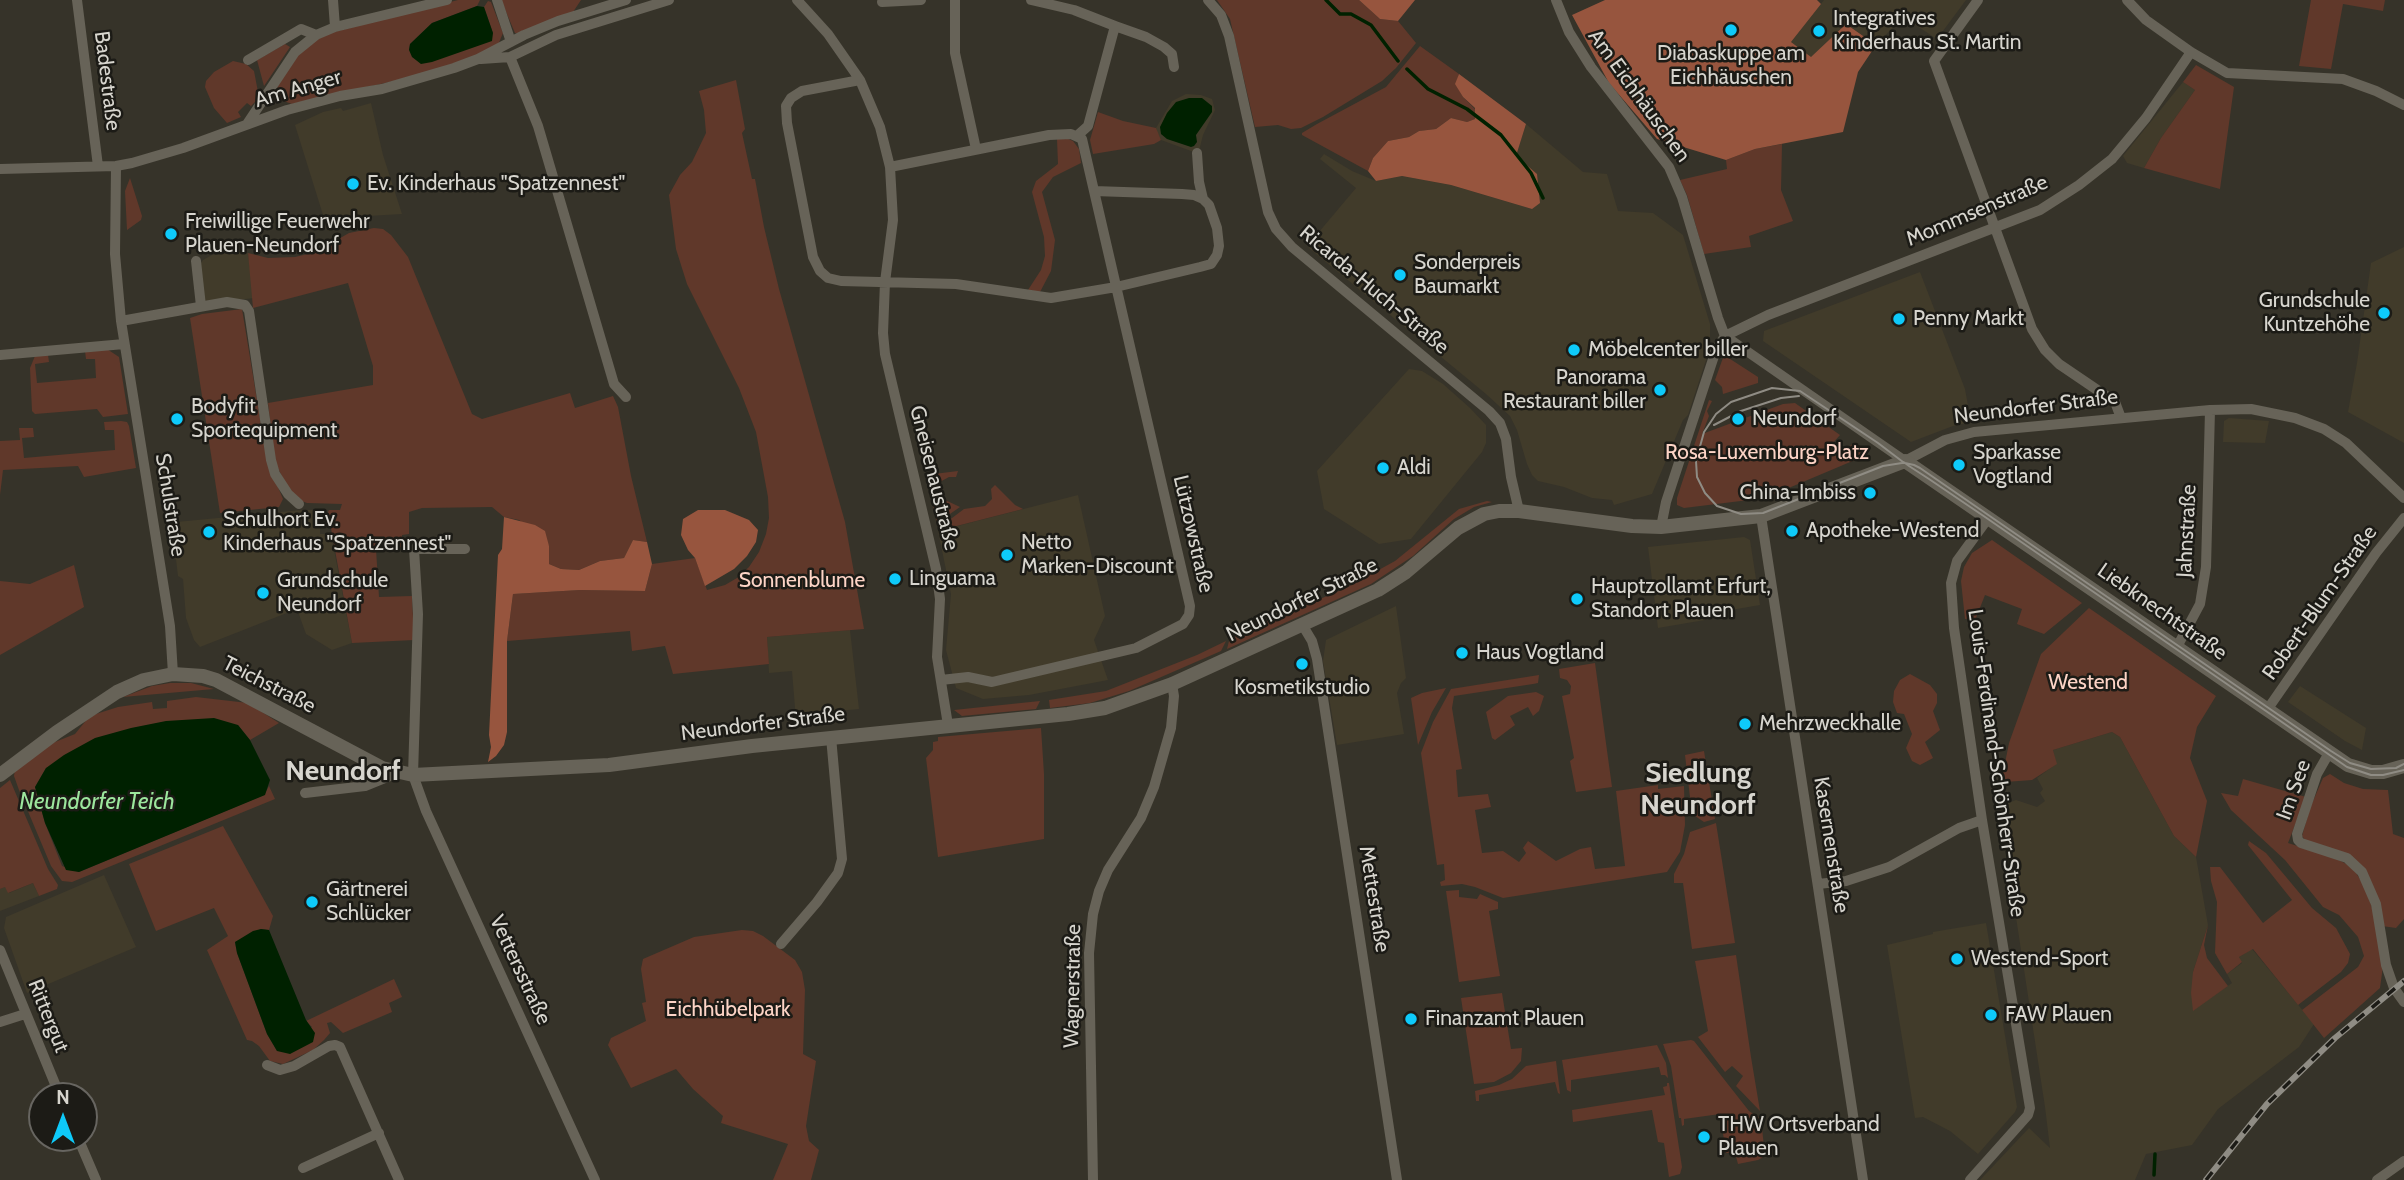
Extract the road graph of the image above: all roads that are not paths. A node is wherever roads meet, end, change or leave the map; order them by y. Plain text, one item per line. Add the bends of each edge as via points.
1 (77, 0) edge
2 (333, 0) edge
3 (447, 0) edge
4 (497, 0) edge
5 (626, 0) edge
6 (669, 0) edge
7 (797, 0) edge
8 (921, 0) edge
9 (955, 0) edge
10 (1031, 0) edge
11 (1208, 0) edge
12 (1556, 0) edge
13 (1978, 0) edge
14 (2127, 0) edge
15 (882, 2) dead end
16 (587, 6) edge
17 (1115, 26) junction
18 (335, 27) junction
19 (316, 35) junction
20 (510, 42) junction
21 (2191, 52) junction
22 (510, 57) junction
23 (478, 59) junction
24 (248, 60) dead end
25 (1174, 67) dead end
26 (860, 80) junction
27 (2404, 105) edge
28 (247, 124) junction
29 (1080, 137) junction
30 (976, 149) junction
31 (1197, 153) dead end
32 (98, 166) junction
33 (116, 166) junction
34 (890, 167) junction
35 (0, 169) edge
36 (1094, 191) junction
37 (1203, 199) junction
38 (1994, 228) junction
39 (196, 261) dead end
40 (885, 282) junction
41 (1116, 287) junction
42 (201, 306) junction
43 (121, 321) junction
44 (1725, 336) junction
45 (124, 344) junction
46 (0, 355) edge
47 (626, 397) dead end
48 (2210, 410) junction
49 (2121, 418) junction
50 (1905, 461) junction
51 (2404, 498) edge
52 (299, 504) dead end
53 (1519, 511) junction
54 (1761, 516) junction
55 (1989, 517) junction
56 (2404, 517) edge
57 (1661, 527) junction
58 (465, 549) dead end
59 (1303, 626) junction
60 (2177, 648) junction
61 (173, 674) junction
62 (941, 680) junction
63 (1172, 684) junction
64 (2267, 710) junction
65 (948, 725) junction
66 (831, 737) junction
67 (2329, 753) junction
68 (2404, 766) edge
69 (397, 773) junction
70 (0, 775) edge
71 (413, 775) junction
72 (305, 793) dead end
73 (1982, 820) junction
74 (1818, 884) junction
75 (781, 944) dead end
76 (0, 950) edge
77 (2404, 1002) edge
78 (26, 1014) junction
79 (0, 1022) edge
80 (267, 1065) dead end
81 (54, 1082) edge
82 (379, 1133) junction
83 (84, 1152) edge
84 (2404, 1161) edge
85 (303, 1168) dead end
86 (96, 1180) edge
87 (399, 1180) edge
88 (595, 1180) edge
89 (1093, 1180) edge
90 (1396, 1180) edge
91 (1863, 1180) edge
92 (1970, 1180) edge
93 (2377, 1180) edge

1 - 32 street, Badestraße
2 - 18 street
3 - 18 street, Am Anger
4 - 20 street
5 - 16 street, Am Anger
6 - 22 street, Am Anger via 556,35
7 - 26 street, Gneisenaustraße
8 - 15 street
9 - 30 street via 955,53
10 - 17 street
11 - 53 street, Ricarda-Huch-Straße via 1221,15 1229,36 1268,212 1276,229 1500,423
12 - 44 street, Am Eichhäuschen via 1591,67 1669,167
13 - 38 street via 1934,61
14 - 21 street via 2146,20
16 - 20 street, Am Anger
17 - 25 street via 1164,47 1172,54
17 - 29 street via 1088,126
18 - 19 street, Am Anger
19 - 24 street via 301,29
19 - 28 street, Am Anger via 295,52
20 - 23 street, Am Anger
21 - 27 street via 2227,73 2343,79
21 - 38 street, Mommsenstraße via 2112,159 2040,210
22 - 23 street, Am Anger
22 - 47 street via 538,127 614,384
23 - 28 street, Am Anger
26 - 34 street, Gneisenaustraße via 880,127
26 - 40 street via 802,91 786,106 787,123 813,257 820,271 841,281
28 - 33 street
29 - 30 street via 1061,133
29 - 36 street, Lützowstraße
30 - 34 street
31 - 37 street
32 - 33 street
32 - 35 street
33 - 43 street, Schulstraße via 115,254
34 - 40 street, Gneisenaustraße via 893,220
36 - 37 street
36 - 41 street, Lützowstraße
37 - 41 street via 1213,216 1219,246 1211,264
38 - 44 street, Mommsenstraße
38 - 49 street via 2038,340 2059,364 2109,397
39 - 42 street
40 - 41 street via 956,284 1051,298
40 - 62 street, Gneisenaustraße via 885,354 940,600 937,657
41 - 62 street, Lützowstraße via 1189,615 1183,624 1136,648 992,682 968,677
42 - 43 street
42 - 52 street via 239,302 249,311 271,460 275,474
43 - 45 street, Schulstraße
44 - 50 street
44 - 57 street via 1716,351
45 - 46 street
45 - 61 street, Schulstraße via 170,626
48 - 49 street, Neundorfer Straße
48 - 51 street, Neundorfer Straße via 2251,410 2310,422 2346,443
48 - 60 street, Jahnstraße via 2207,567 2200,604
49 - 50 street, Neundorfer Straße via 1970,432
50 - 54 street, Neundorfer Straße
50 - 55 street, Liebknechtstraße
53 - 57 street, Neundorfer Straße
53 - 59 street, Neundorfer Straße via 1494,511 1470,519 1378,590
54 - 57 street, Neundorfer Straße
54 - 74 street, Kasernenstraße
55 - 60 street, Liebknechtstraße
55 - 73 street, Louis-Ferdinand-Schönherr-Straße via 1957,561 1951,583
56 - 64 street, Robert-Blum-Straße
58 - 71 street via 414,550 418,614
59 - 63 street, Neundorfer Straße
59 - 90 street, Mettestraße via 1317,659
60 - 64 street, Liebknechtstraße
61 - 69 street, Teichstraße via 216,680
61 - 70 street, Teichstraße via 117,692
62 - 65 street, Gneisenaustraße
63 - 65 street, Neundorfer Straße via 1105,708
63 - 89 street, Wagnerstraße via 1171,728 1154,787 1141,818 1108,870 1093,914 1089,953
64 - 67 street, Liebknechtstraße
65 - 66 street, Neundorfer Straße
66 - 71 street, Neundorfer Straße via 609,765
66 - 75 street via 842,859 838,873
67 - 68 street, Liebknechtstraße via 2371,772
67 - 77 street, Im See via 2317,774 2298,840 2347,858 2362,872 2376,904 2386,965
69 - 71 street, Teichstraße
69 - 72 street via 365,786
71 - 88 street, Vettersstraße
73 - 74 street via 1889,867 1846,881
73 - 92 street, Louis-Ferdinand-Schönherr-Straße via 2030,1108
74 - 91 street, Kasernenstraße
76 - 78 street, Rittergut
78 - 79 street
78 - 81 street, Rittergut
80 - 82 street via 281,1070 329,1046 340,1047
82 - 85 street
82 - 87 street
83 - 86 street
84 - 93 street

